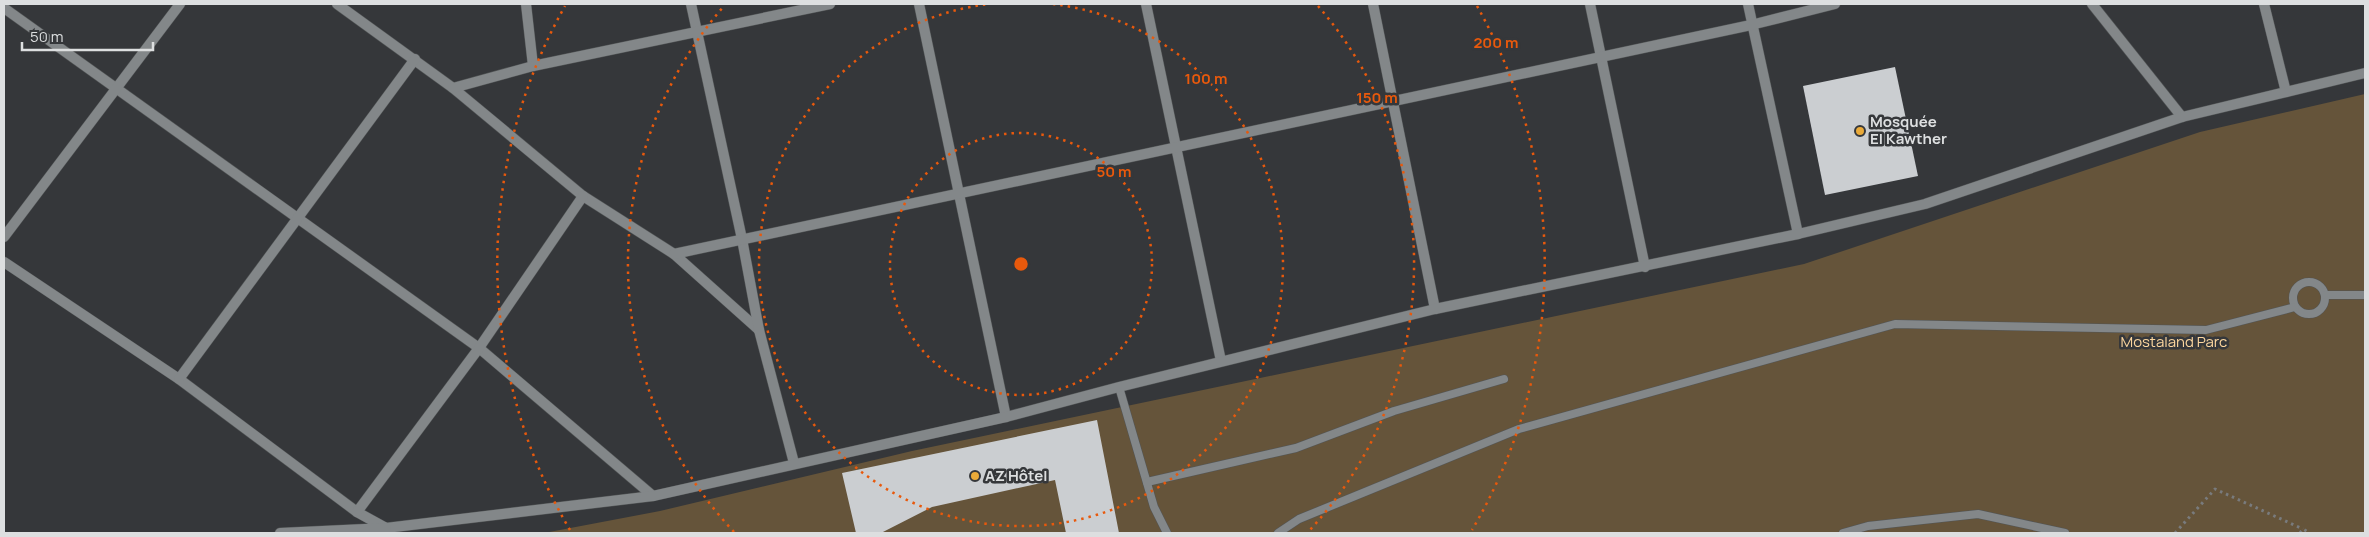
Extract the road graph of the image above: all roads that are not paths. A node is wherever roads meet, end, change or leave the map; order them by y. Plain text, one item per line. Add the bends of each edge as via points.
1 (180, 4) edge
2 (337, 4) edge
3 (526, 4) edge
4 (690, 4) edge
5 (830, 4) edge
6 (919, 4) edge
7 (1146, 4) edge
8 (1373, 4) edge
9 (1590, 4) edge
10 (1748, 4) edge
11 (1835, 4) edge
12 (2092, 4) edge
13 (2264, 4) edge
14 (4, 8) edge
15 (1751, 25) junction
16 (697, 33) junction
17 (1600, 57) junction
18 (415, 59) junction
19 (533, 66) junction
20 (2365, 73) edge
21 (116, 88) junction
22 (453, 88) junction
23 (2286, 92) junction
24 (1393, 101) junction
25 (2182, 117) junction
26 (1177, 147) junction
27 (960, 193) junction
28 (583, 196) junction
29 (300, 218) junction
30 (1798, 234) junction
31 (4, 237) edge
32 (742, 239) junction
33 (674, 254) junction
34 (4, 262) edge
35 (1645, 267) junction
36 (2325, 295) junction
37 (2365, 296) edge
38 (2295, 307) junction
39 (1435, 309) junction
40 (759, 330) junction
41 (480, 348) junction
42 (1221, 361) junction
43 (179, 379) junction
44 (1504, 379) dead end
45 (1119, 387) junction
46 (1006, 417) junction
47 (794, 463) junction
48 (1147, 482) junction
49 (653, 496) junction
50 (357, 512) junction
51 (386, 528) junction
52 (280, 533) edge
53 (1168, 533) edge
54 (1278, 533) edge
55 (1843, 533) edge
56 (2066, 533) edge

1 - 21 street
2 - 18 street
3 - 19 street
4 - 16 street
5 - 16 street
6 - 27 street
7 - 26 street
8 - 24 street
9 - 17 street
10 - 15 street
11 - 15 street
12 - 25 street
13 - 23 street
14 - 21 street
15 - 17 street
15 - 30 street
16 - 19 street
16 - 32 street
17 - 24 street
17 - 35 street
18 - 22 street
18 - 29 street
19 - 22 street
20 - 23 street
21 - 29 street
21 - 31 street
22 - 28 street
23 - 25 street
24 - 26 street
24 - 39 street
25 - 30 street via 1925,204
26 - 27 street
26 - 42 street
27 - 32 street
27 - 46 street
28 - 33 street
28 - 41 street
29 - 41 street
29 - 43 street
30 - 35 street
32 - 33 street
32 - 40 street
33 - 40 street
34 - 43 street
35 - 39 street
36 - 37 lane
36 - 38 lane via 2324,306 2316,313 2304,314
36 - 38 lane via 2316,283 2300,284 2292,297
38 - 54 lane via 2206,330 1895,324 1519,429 1299,519
39 - 42 street
40 - 47 street
41 - 49 street
41 - 50 street
42 - 45 street
43 - 50 street
44 - 48 lane via 1394,411 1296,448
45 - 46 street
45 - 48 lane
46 - 47 street
47 - 49 street
48 - 53 lane via 1154,507
49 - 51 street
50 - 51 street
51 - 52 street
55 - 56 lane via 1868,526 1978,514

